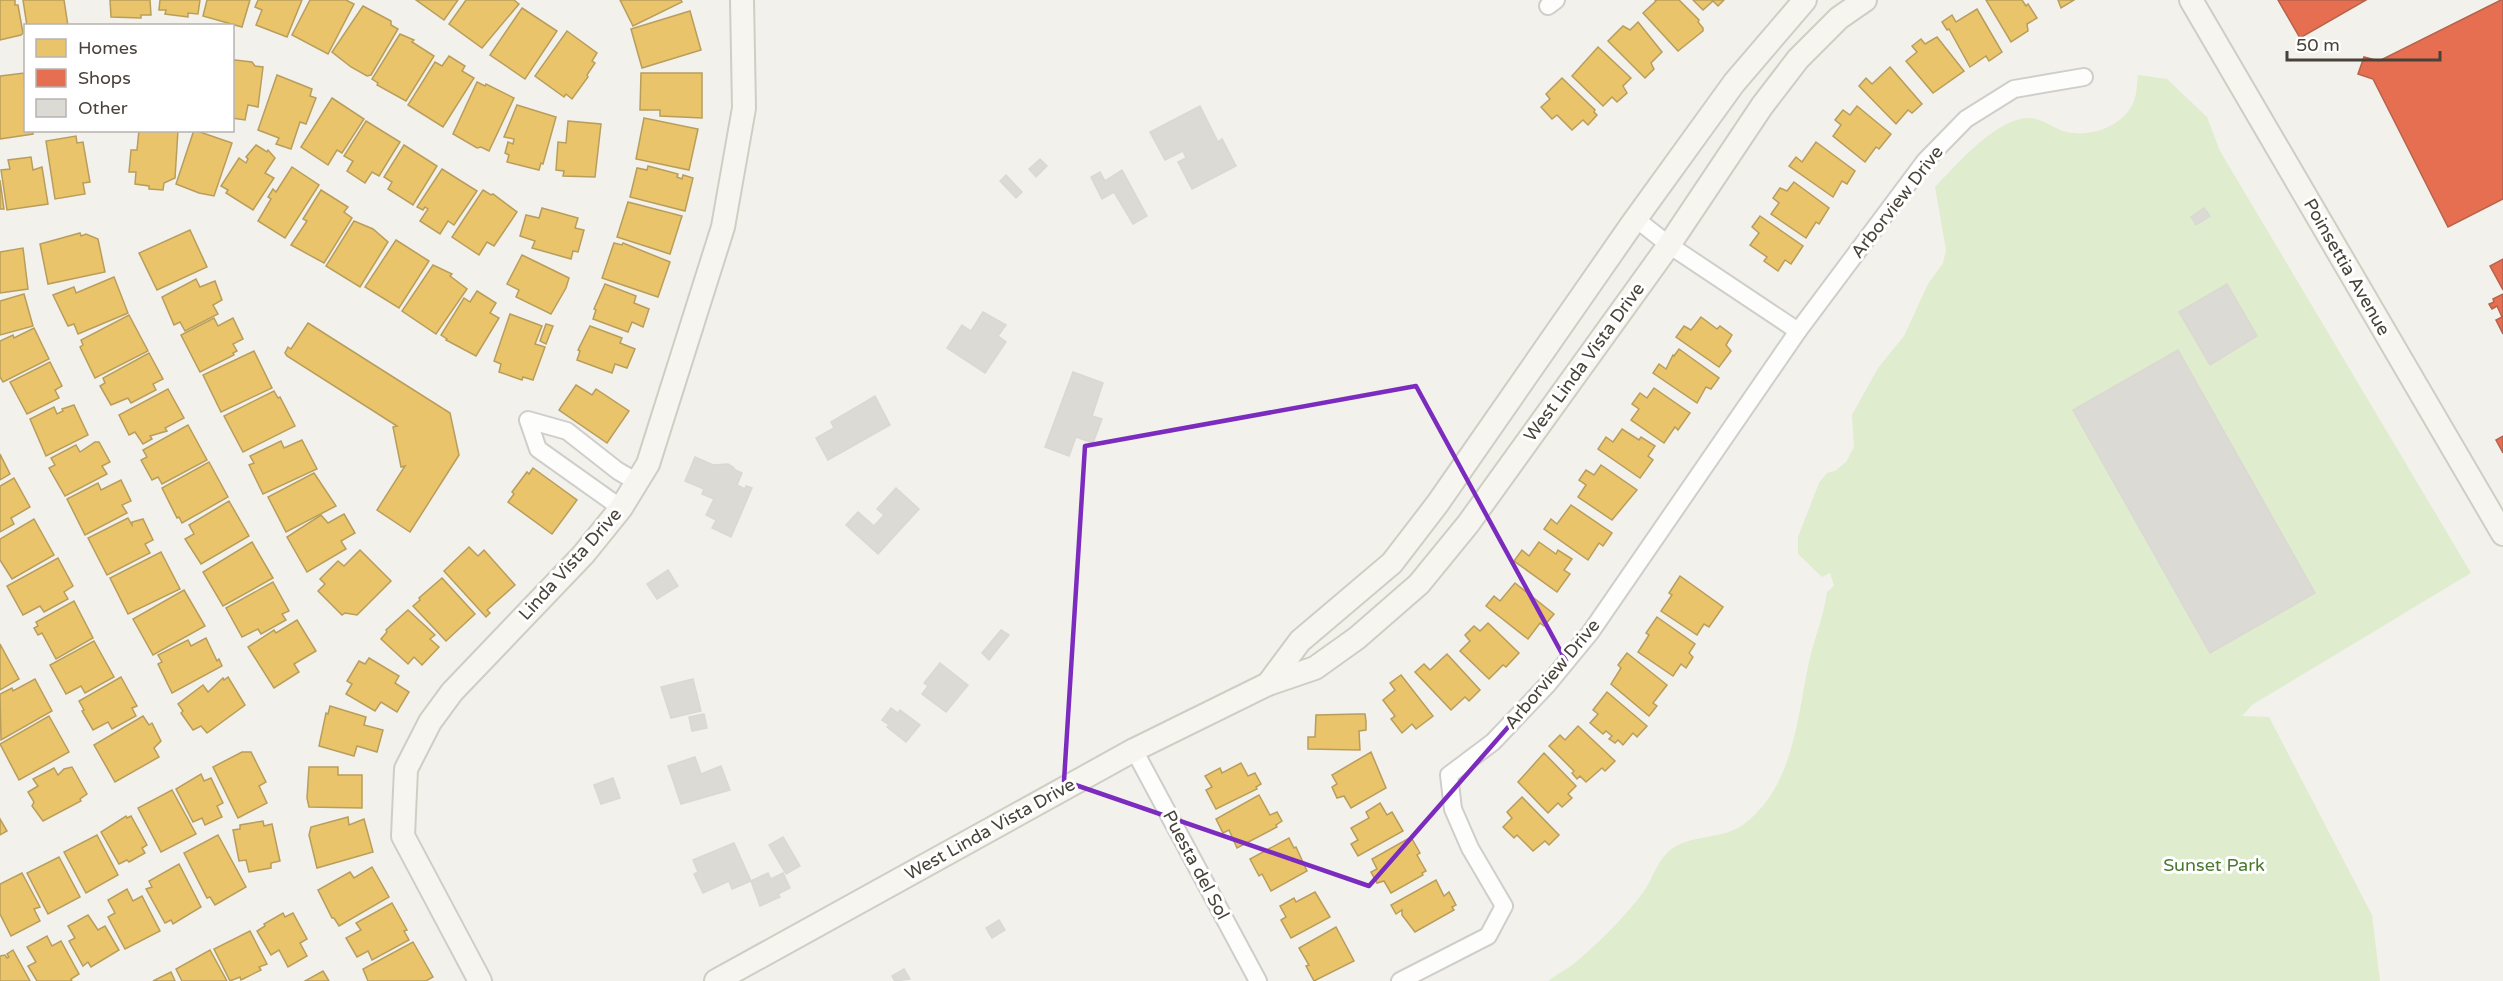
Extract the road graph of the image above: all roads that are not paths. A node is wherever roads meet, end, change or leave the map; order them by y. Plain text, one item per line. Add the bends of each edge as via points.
1 (742, 0) edge
2 (1805, 0) edge
3 (1865, 0) edge
4 (2191, 0) edge
5 (2084, 77) dead end
6 (1636, 219) junction
7 (1669, 245) junction
8 (1798, 331) junction
9 (637, 482) junction
10 (621, 508) junction
11 (2503, 534) edge
12 (1268, 684) junction
13 (1134, 750) junction
14 (480, 981) edge
15 (716, 981) edge
16 (1258, 981) edge
17 (1400, 981) edge

1 - 9 main road, Linda Vista Drive via 744,108 723,227 648,464
2 - 6 main road, West Linda Vista Drive via 1734,83
3 - 7 main road, West Linda Vista Drive via 1839,18 1798,59
4 - 11 main road, Poinsettia Avenue
5 - 8 street, Arborview Drive via 2014,89 1966,119 1925,161
6 - 7 street
6 - 12 main road, West Linda Vista Drive via 1438,504 1392,563 1300,641
7 - 8 street
7 - 12 main road, West Linda Vista Drive via 1468,524 1419,584 1357,638 1315,668
8 - 17 street, Arborview Drive via 1590,633 1493,742 1449,776 1453,809 1470,848 1504,906 1488,936
9 - 10 main road, Linda Vista Drive
9 - 10 street via 567,431 528,420 538,449
10 - 14 main road, Linda Vista Drive via 583,555 453,692 430,722 406,769 403,836
12 - 13 main road, West Linda Vista Drive
13 - 15 main road, West Linda Vista Drive
13 - 16 street, Puesta del Sol

